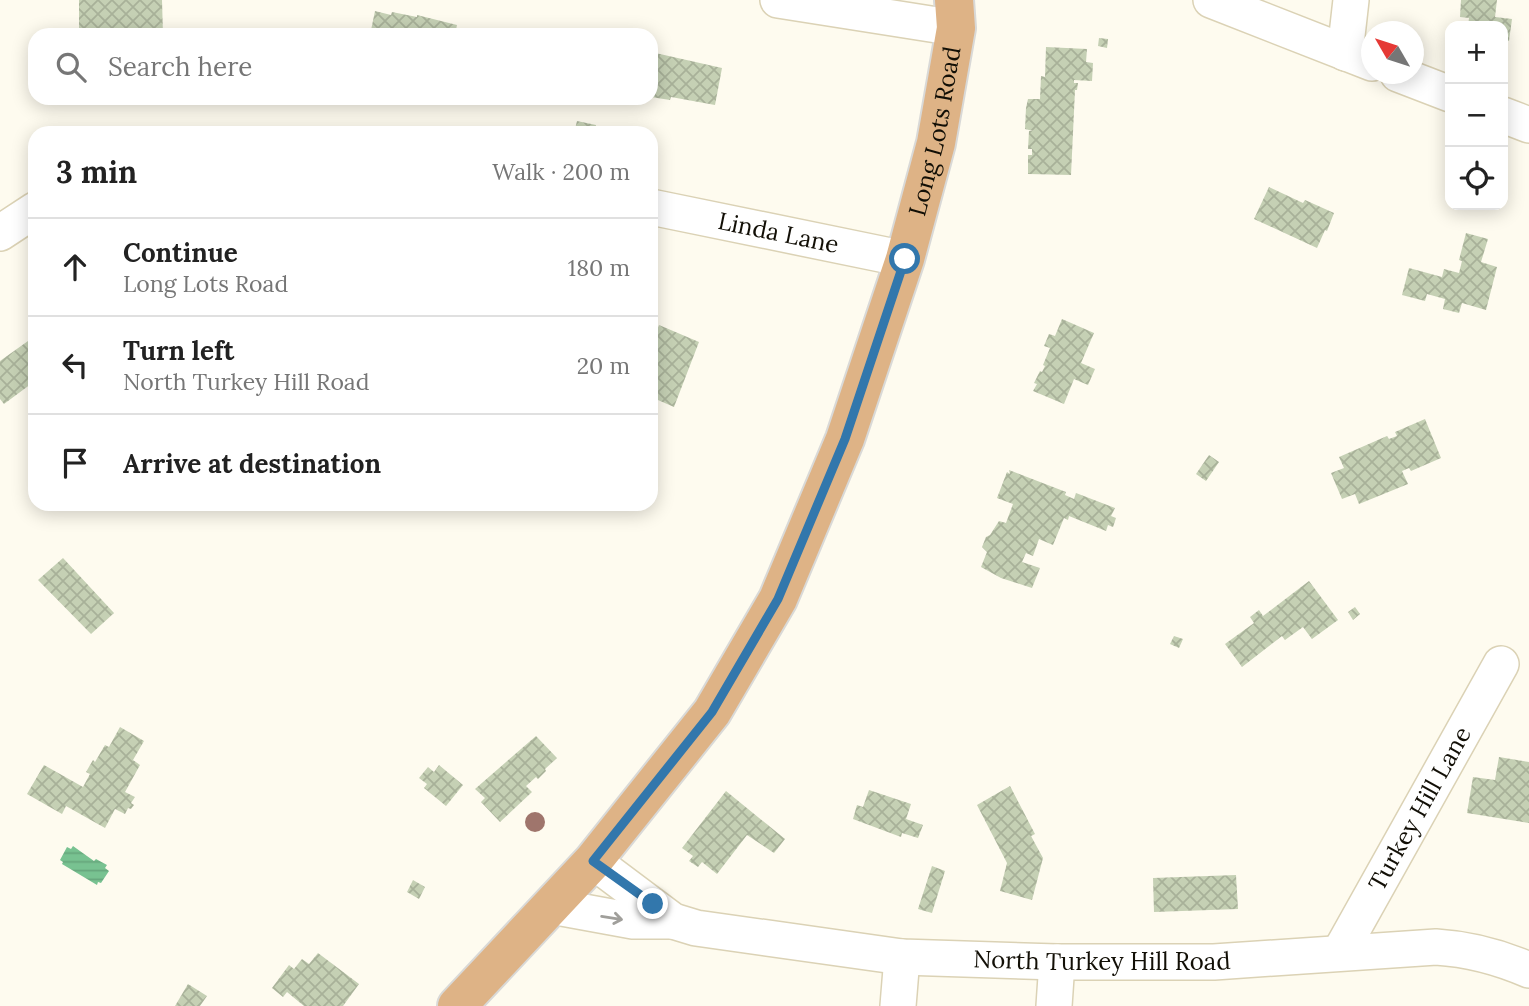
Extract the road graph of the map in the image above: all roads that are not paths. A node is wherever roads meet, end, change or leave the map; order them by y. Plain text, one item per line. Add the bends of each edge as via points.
1 (778, 0) edge
2 (1211, 0) edge
3 (1351, 0) edge
4 (955, 14) edge
5 (1358, 58) edge
6 (1424, 84) edge
7 (1445, 92) edge
8 (1508, 117) edge
9 (1529, 125) edge
10 (658, 208) edge
11 (28, 215) edge
12 (0, 233) edge
13 (905, 259) junction
14 (1500, 664) dead end
15 (593, 861) junction
16 (551, 906) junction
17 (673, 920) junction
18 (1339, 952) junction
19 (902, 957) junction
20 (1057, 962) junction
21 (1529, 970) edge
22 (457, 1006) edge
23 (898, 1006) edge
24 (1054, 1006) edge

1 - 4 street
2 - 5 street
3 - 5 street
4 - 13 main road, Long Lots Road via 936,143
6 - 7 street
8 - 9 street
10 - 13 street, Linda Lane
11 - 12 street
13 - 15 main road, Long Lots Road via 845,439 778,599 712,712
14 - 18 street, Turkey Hill Lane
15 - 16 main road, Long Lots Road
15 - 17 street, North Turkey Hill Road
16 -> 17 street, North Turkey Hill Road via 633,921
16 - 22 main road, Long Lots Road
17 - 19 street, North Turkey Hill Road via 696,928
18 - 20 street, North Turkey Hill Road via 1214,962
18 - 21 street, North Turkey Hill Road via 1460,948
19 - 20 street, North Turkey Hill Road
19 - 23 street
20 - 24 street

